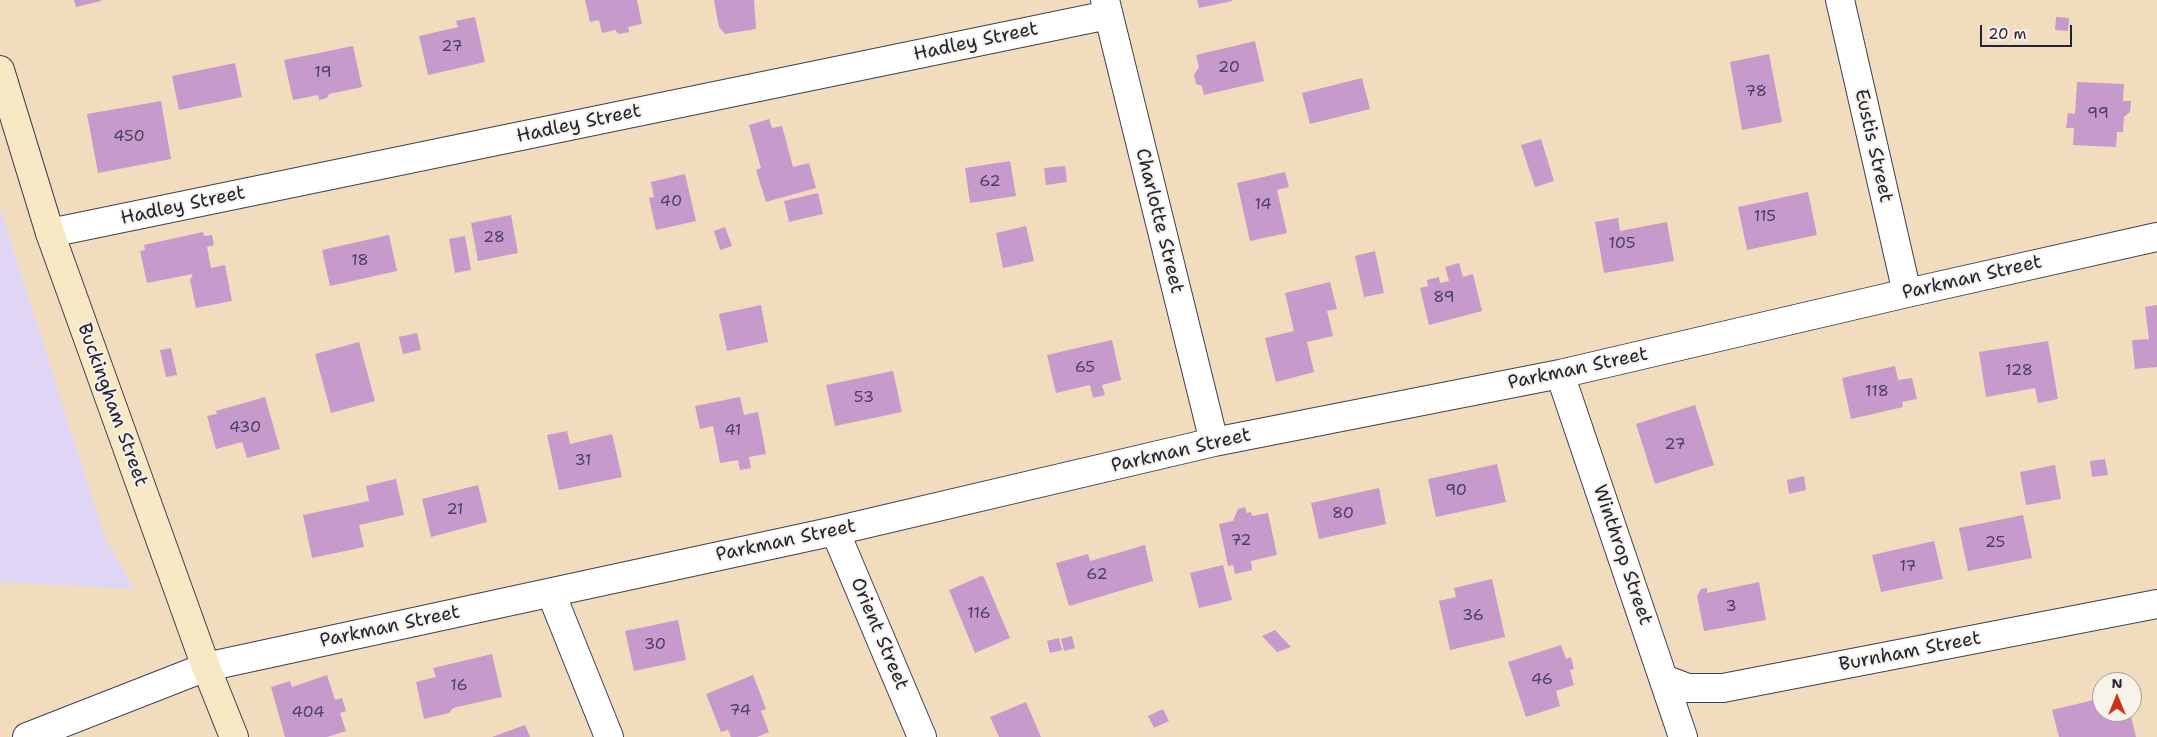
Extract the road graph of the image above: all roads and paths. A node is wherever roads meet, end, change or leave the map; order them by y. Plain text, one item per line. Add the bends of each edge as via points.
1 (1840, 0) edge
2 (1107, 8) edge
3 (0, 70) edge
4 (50, 233) junction
5 (2157, 238) edge
6 (1907, 293) junction
7 (1560, 374) junction
8 (1214, 442) junction
9 (835, 531) junction
10 (551, 593) junction
11 (2157, 604) edge
12 (206, 667) junction
13 (1664, 678) junction
14 (27, 737) edge
15 (234, 737) edge
16 (609, 737) edge
17 (922, 737) edge
18 (1683, 737) edge

1 - 6 street, Eustis Street
2 - 4 street, Hadley Street
2 - 8 street, Charlotte Street
3 - 4 main road, Buckingham Street
4 - 12 main road, Buckingham Street
5 - 6 street, Parkman Street
6 - 7 street, Parkman Street
7 - 8 street, Parkman Street
7 - 13 street, Winthrop Street
8 - 9 street, Parkman Street
9 - 10 street, Parkman Street
9 - 17 street, Orient Street
10 - 12 street, Parkman Street
10 - 16 street
11 - 13 street, Burnham Street via 1723,688 1688,688
12 - 14 street, Parkman Street
12 - 15 main road, Buckingham Street
13 - 18 street, Winthrop Street

